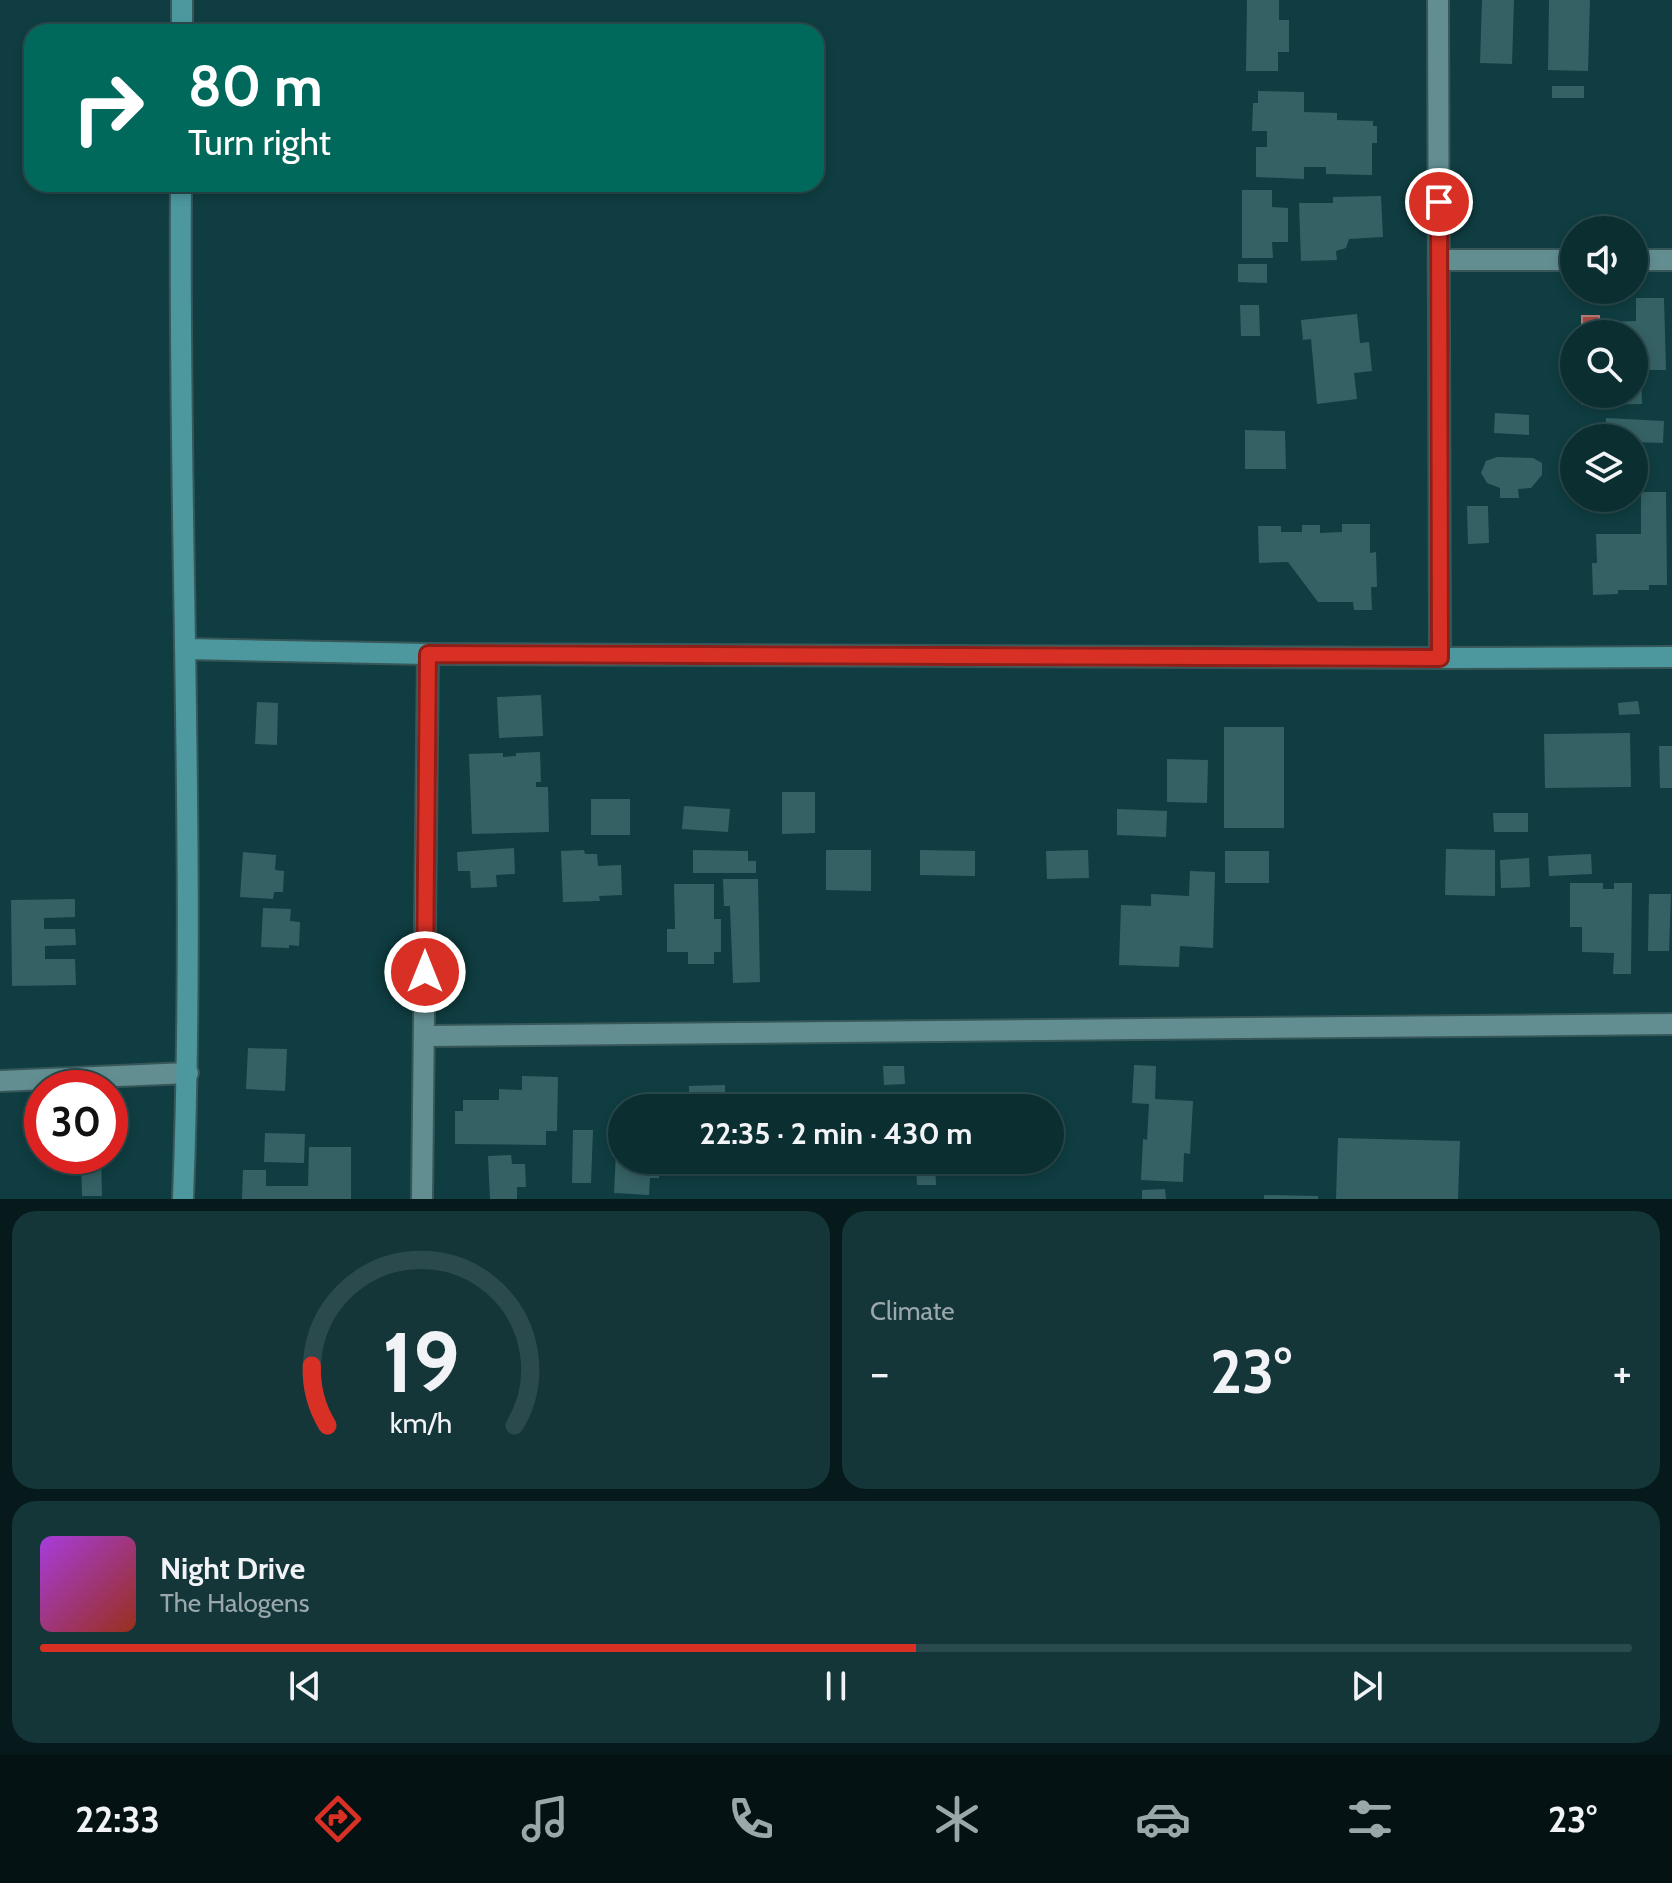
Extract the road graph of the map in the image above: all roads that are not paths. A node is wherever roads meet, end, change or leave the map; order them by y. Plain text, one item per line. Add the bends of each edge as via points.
1 (182, 0) edge
2 (1438, 0) edge
3 (182, 24) edge
4 (181, 192) edge
5 (1439, 260) junction
6 (1560, 260) edge
7 (1648, 260) edge
8 (1672, 260) edge
9 (187, 649) junction
10 (428, 654) junction
11 (1672, 657) edge
12 (1440, 658) junction
13 (1672, 1024) edge
14 (425, 1036) junction
15 (188, 1073) junction
16 (0, 1081) edge
17 (183, 1199) edge
18 (422, 1199) edge

1 - 3 street
2 - 5 street
4 - 9 street
5 - 6 street
5 - 12 street
7 - 8 street
9 - 10 street
9 - 15 street
10 - 12 street
10 - 14 street
11 - 12 street
13 - 14 street
14 - 18 street
15 - 16 street
15 - 17 street

